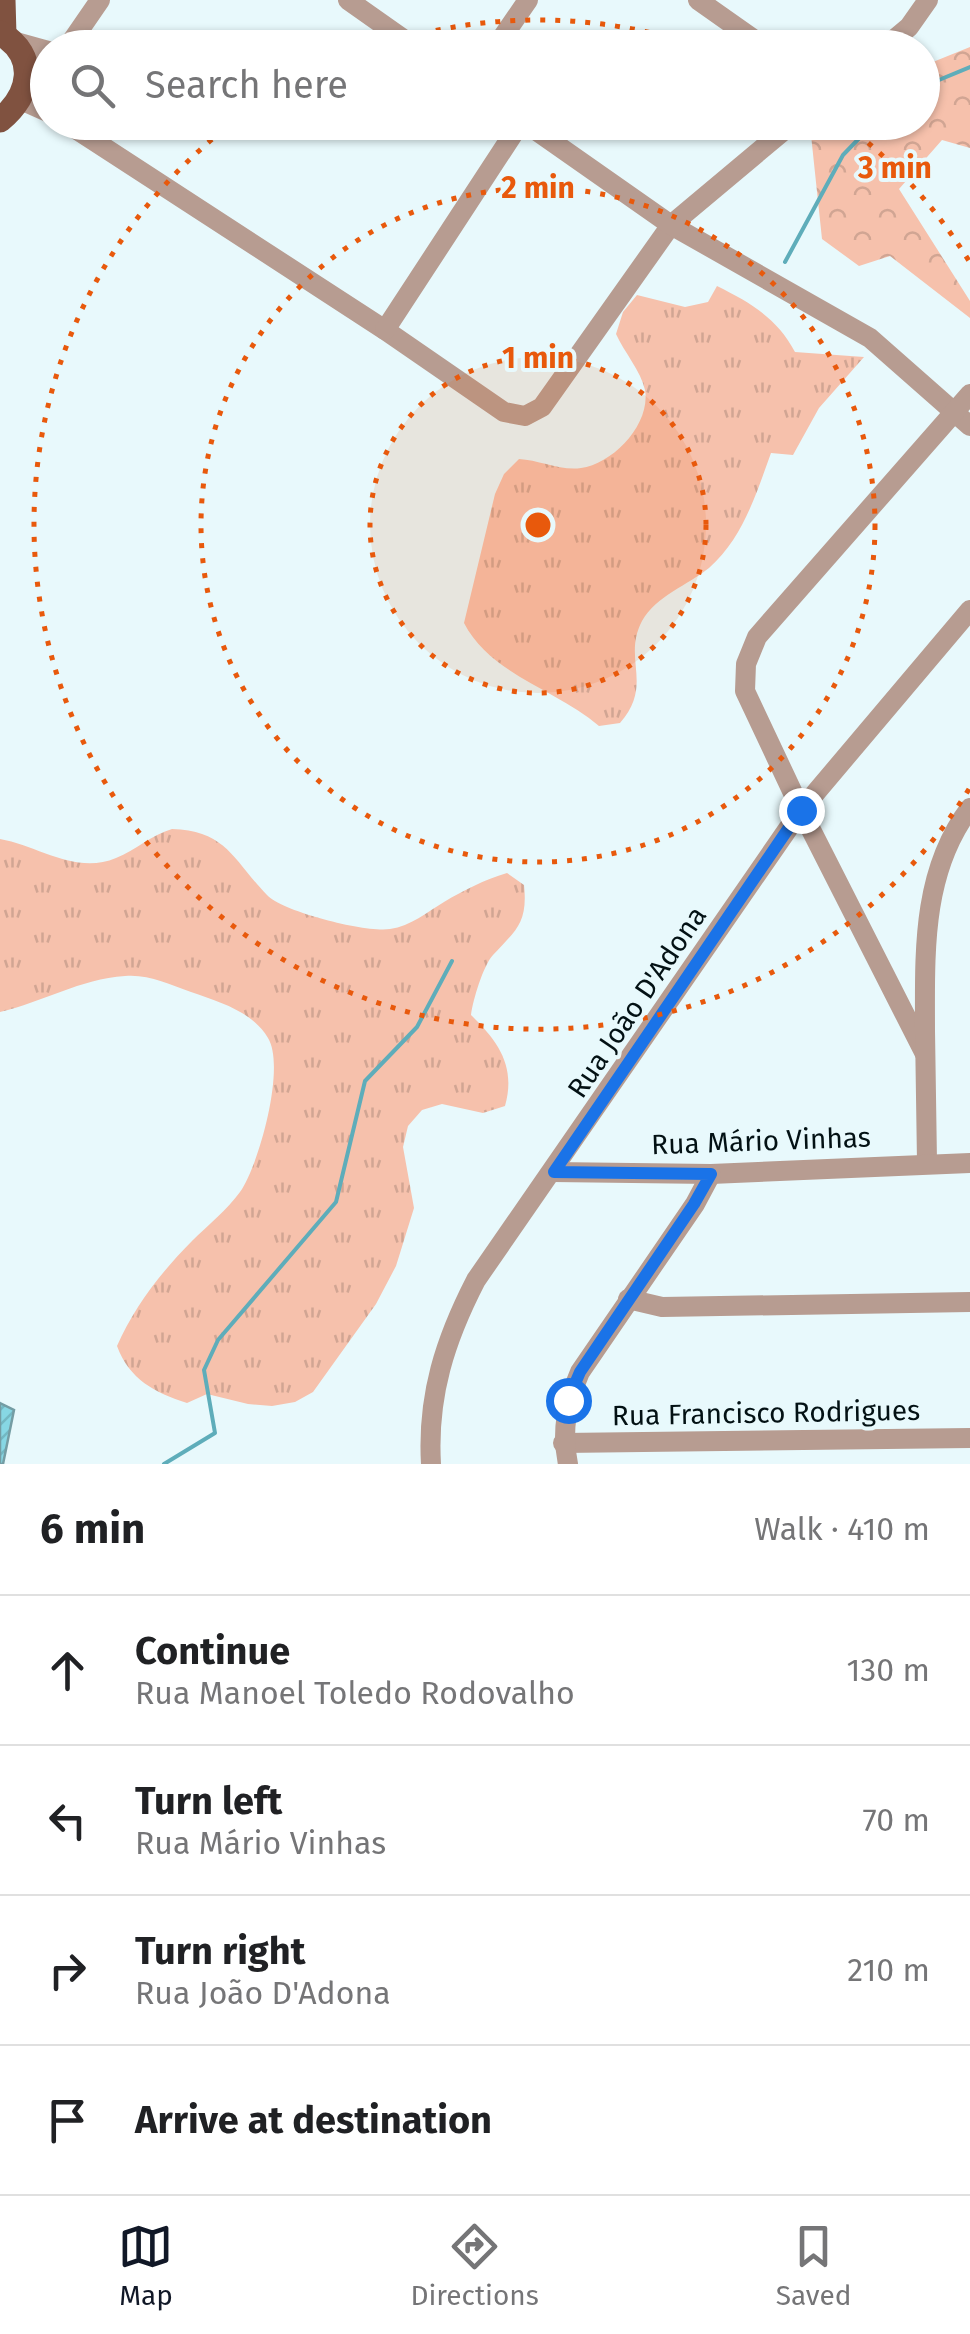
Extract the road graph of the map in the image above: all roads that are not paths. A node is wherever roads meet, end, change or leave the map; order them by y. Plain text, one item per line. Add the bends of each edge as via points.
1 (4, 0) edge
2 (100, 0) edge
3 (348, 0) edge
4 (528, 0) edge
5 (698, 0) edge
6 (928, 0) edge
7 (79, 30) edge
8 (390, 30) edge
9 (507, 30) edge
10 (740, 30) edge
11 (905, 30) edge
12 (5, 37) edge
13 (30, 45) edge
14 (30, 91) edge
15 (22, 97) junction
16 (30, 102) edge
17 (1, 123) edge
18 (94, 140) edge
19 (510, 140) edge
20 (548, 140) edge
21 (773, 140) edge
22 (671, 225) junction
23 (384, 330) junction
24 (970, 394) edge
25 (962, 418) edge
26 (970, 610) edge
27 (970, 808) edge
28 (801, 810) junction
29 (926, 1054) junction
30 (926, 1162) junction
31 (970, 1163) edge
32 (554, 1172) junction
33 (711, 1174) junction
34 (628, 1298) junction
35 (970, 1302) edge
36 (970, 1438) edge
37 (566, 1454) edge
38 (431, 1464) edge

1 - 12 main road
2 - 7 street
3 - 8 street
4 - 9 street
5 - 10 street
6 - 11 street
12 - 13 street
12 - 15 main road via 23,57
14 - 15 street
15 - 16 street
15 - 17 main road
18 - 23 street
19 - 23 street
20 - 22 street
21 - 22 street
22 - 23 street via 542,407 525,416 504,412
22 - 25 street via 870,338
24 - 25 street
25 - 28 street via 757,637 745,692
26 - 28 street, Rua João D'Adona
27 - 29 street via 940,863 928,909
28 - 29 street
28 - 32 street, Rua João D'Adona
29 - 30 street
30 - 31 street, Rua Mário Vinhas
30 - 33 street, Rua Mário Vinhas
32 - 33 street, Rua Mário Vinhas
32 - 38 street, Rua João D'Adona via 476,1280 453,1324 437,1373
33 - 34 street
34 - 35 street via 662,1308
34 - 37 street via 568,1400
36 - 37 street, Rua Francisco Rodrigues

